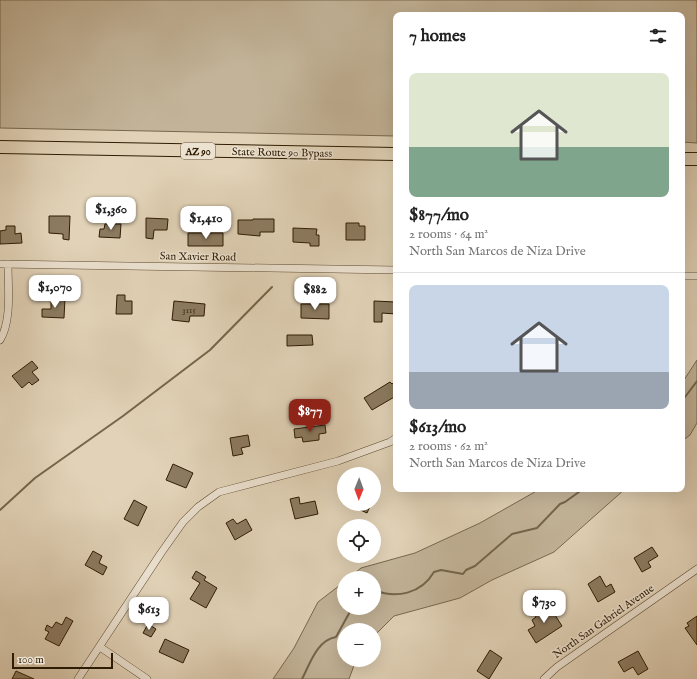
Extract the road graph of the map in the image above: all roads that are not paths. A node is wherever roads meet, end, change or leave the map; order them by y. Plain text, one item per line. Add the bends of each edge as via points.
1 (0, 147) edge
2 (393, 154) edge
3 (685, 159) edge
4 (697, 159) edge
5 (0, 264) edge
6 (8, 264) junction
7 (393, 270) edge
8 (685, 276) edge
9 (697, 276) edge
10 (0, 340) edge
11 (393, 440) edge
12 (697, 569) edge
13 (100, 647) junction
14 (78, 679) edge
15 (147, 679) edge
16 (544, 679) edge

1 - 2 highway, State Route 90 Bypass / AZ 90
3 - 4 highway
5 - 6 street, San Xavier Road
6 - 7 street, San Xavier Road
6 - 10 street via 7,321
8 - 9 street
11 - 13 street via 338,461 220,492 198,507 183,522
12 - 16 street, North San Gabriel Avenue via 557,667
13 - 14 street
13 - 15 street

